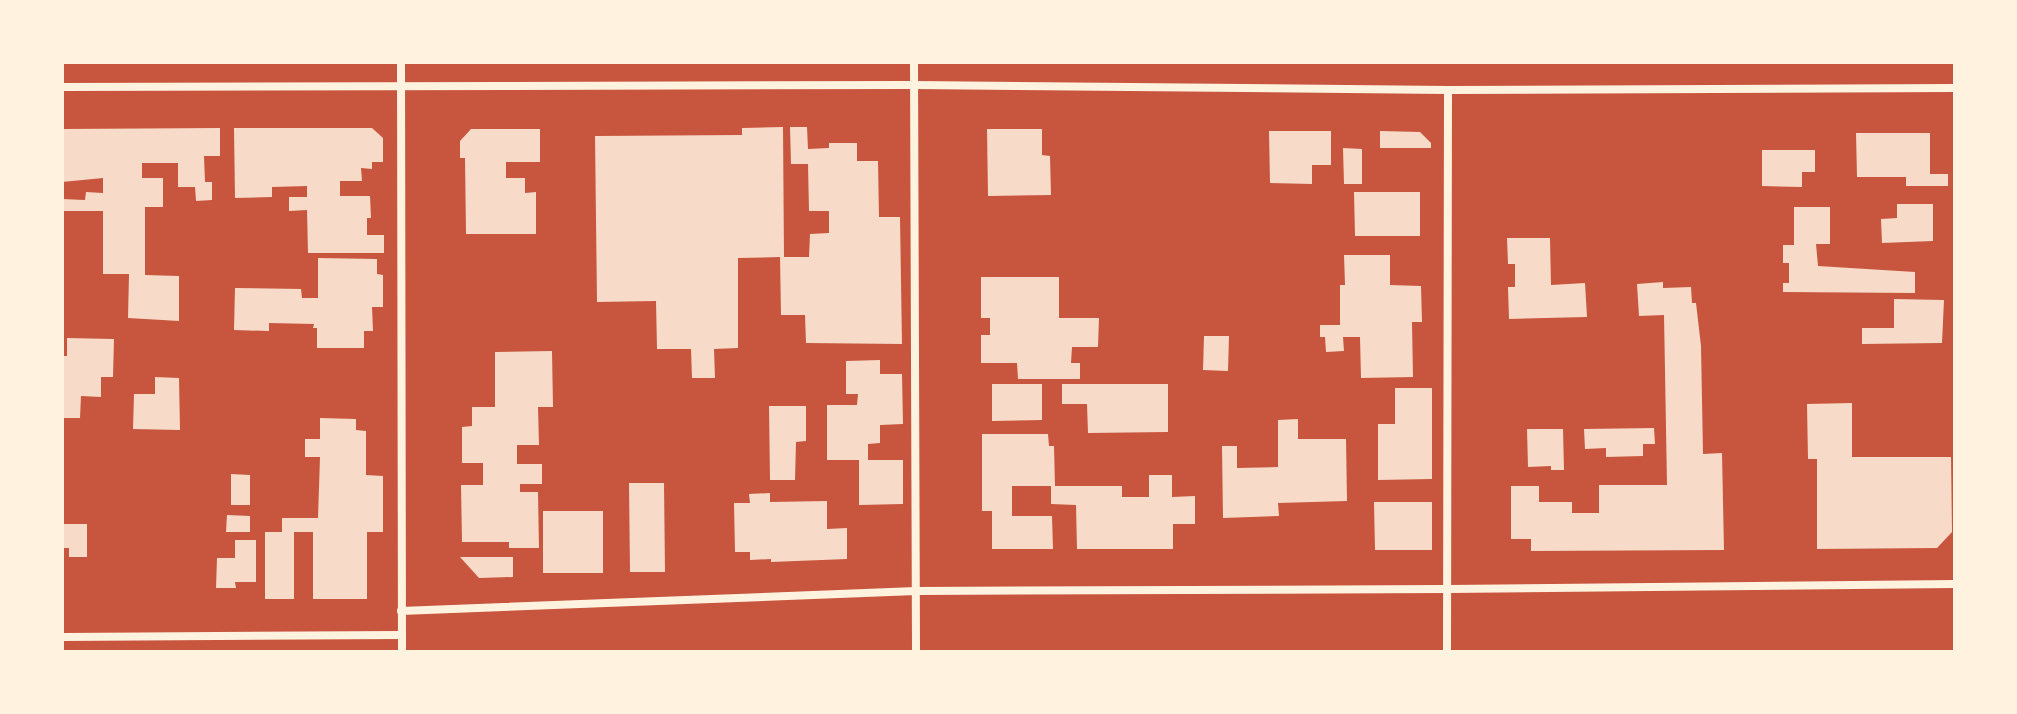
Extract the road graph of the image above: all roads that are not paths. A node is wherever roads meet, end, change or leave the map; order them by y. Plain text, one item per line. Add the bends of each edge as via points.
1 (401, 62) edge
2 (914, 62) edge
3 (914, 85) junction
4 (62, 87) edge
5 (401, 87) junction
6 (1955, 88) edge
7 (1448, 90) junction
8 (1955, 584) edge
9 (1447, 589) junction
10 (916, 591) junction
11 (401, 611) junction
12 (402, 635) junction
13 (62, 637) edge
14 (402, 652) edge
15 (916, 652) edge
16 (1447, 652) edge

1 - 5 street
2 - 3 street
3 - 5 street
3 - 7 street
3 - 10 street
4 - 5 street
5 - 11 street
6 - 7 street
7 - 9 street
8 - 9 street
9 - 10 street
9 - 16 street
10 - 11 street
10 - 15 street
11 - 12 street
12 - 13 street
12 - 14 street

